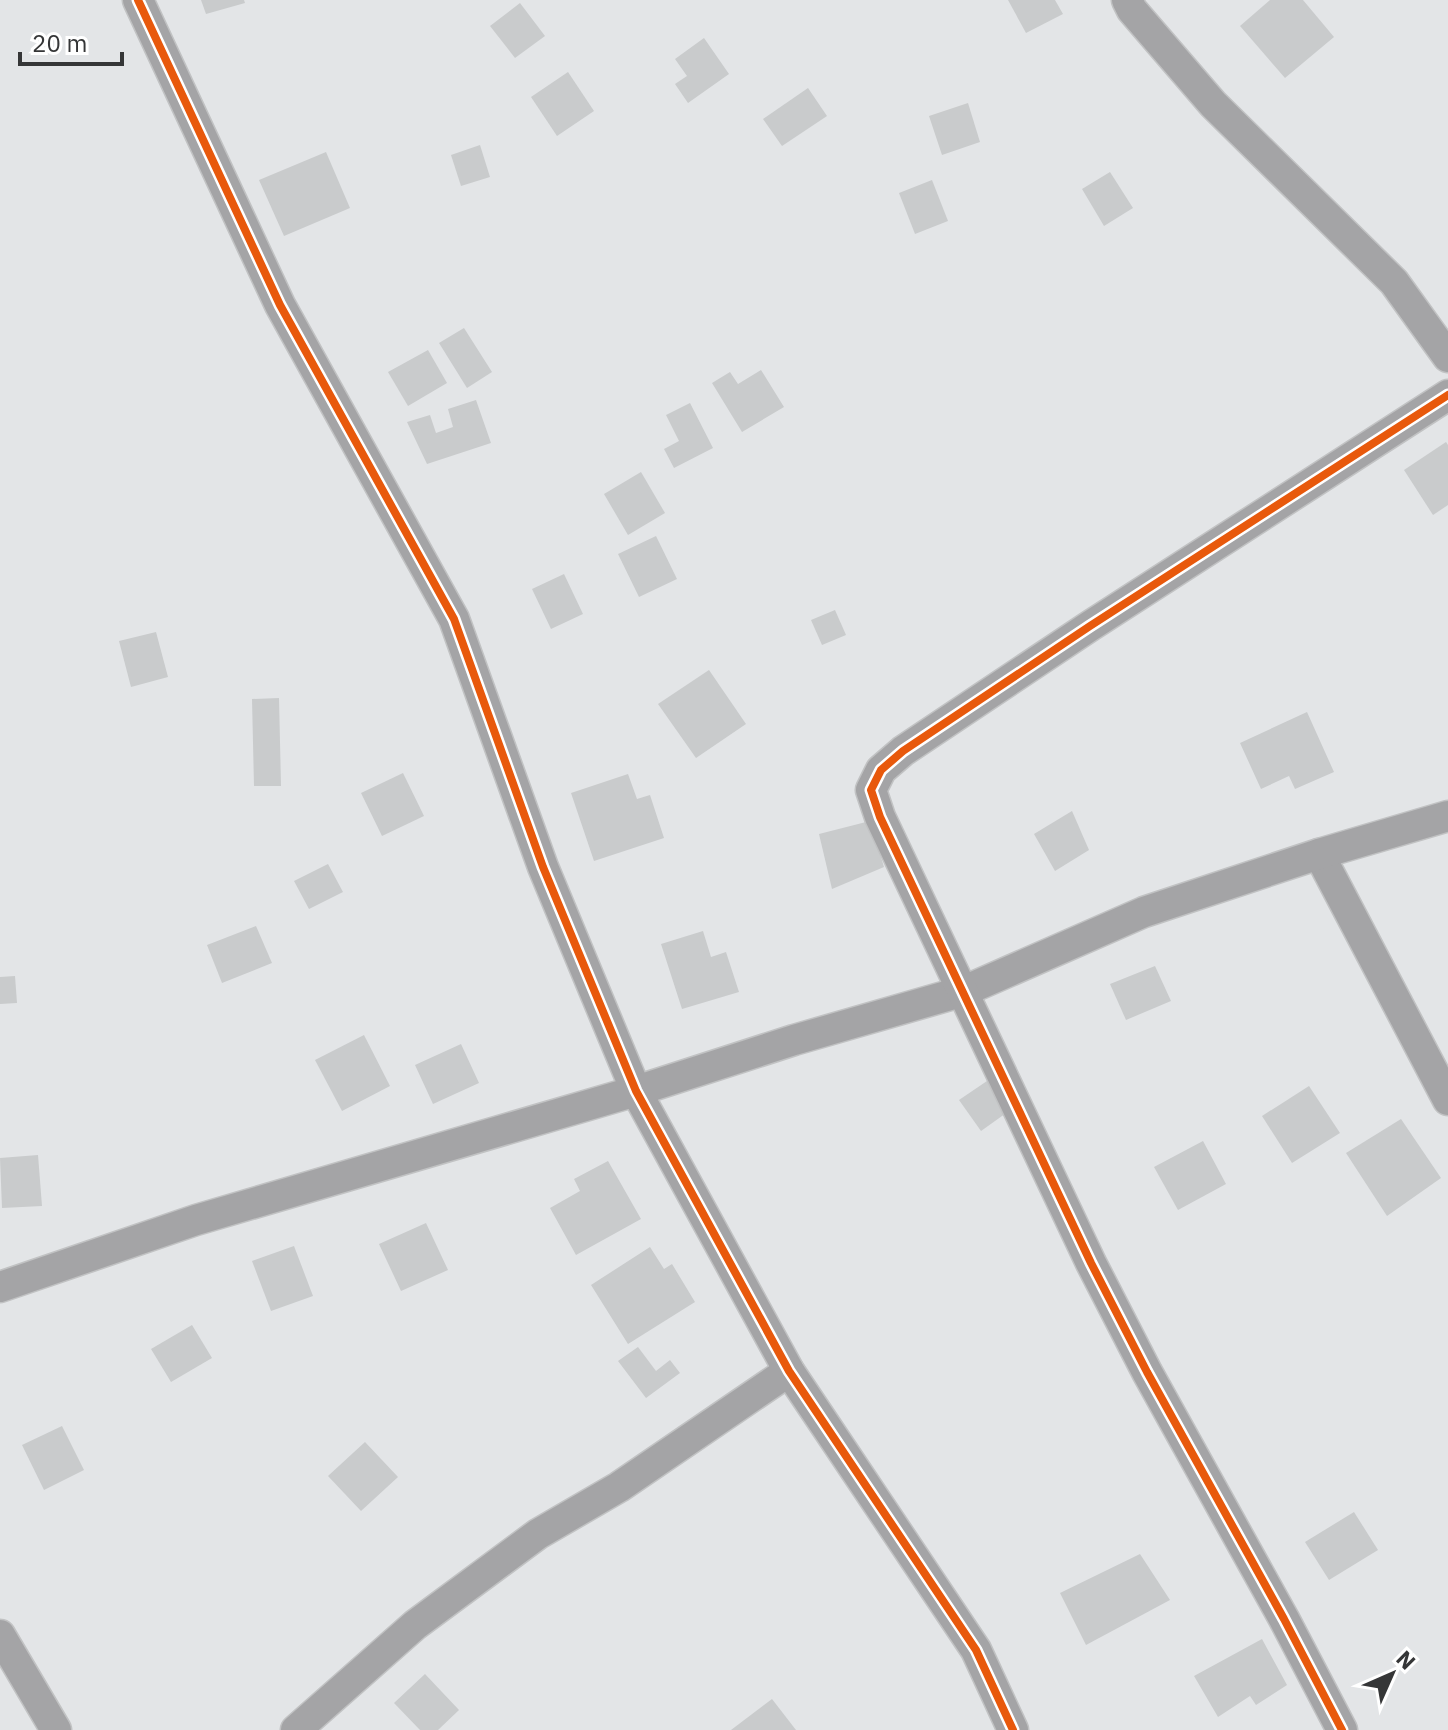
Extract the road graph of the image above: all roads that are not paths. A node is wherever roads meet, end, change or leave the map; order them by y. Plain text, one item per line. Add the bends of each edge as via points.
1 (138, 0) edge
2 (1127, 0) edge
3 (1448, 357) edge
4 (1448, 395) edge
5 (1448, 816) edge
6 (1319, 854) junction
7 (964, 991) junction
8 (636, 1091) junction
9 (1448, 1100) edge
10 (0, 1287) edge
11 (789, 1371) junction
12 (0, 1635) edge
13 (56, 1730) edge
14 (296, 1730) edge
15 (1013, 1730) edge
16 (1342, 1730) edge

1 - 8 street via 280,305 454,619 543,867
2 - 3 street via 1213,104 1394,282
4 - 7 street via 1064,644 881,770 871,790 880,817
5 - 6 street
6 - 7 street via 1144,912
6 - 9 street
7 - 8 street
7 - 16 street via 1140,1359
8 - 10 street via 196,1220
8 - 11 street
11 - 14 street via 619,1487 538,1534 415,1625
11 - 15 street via 976,1650
12 - 13 street

